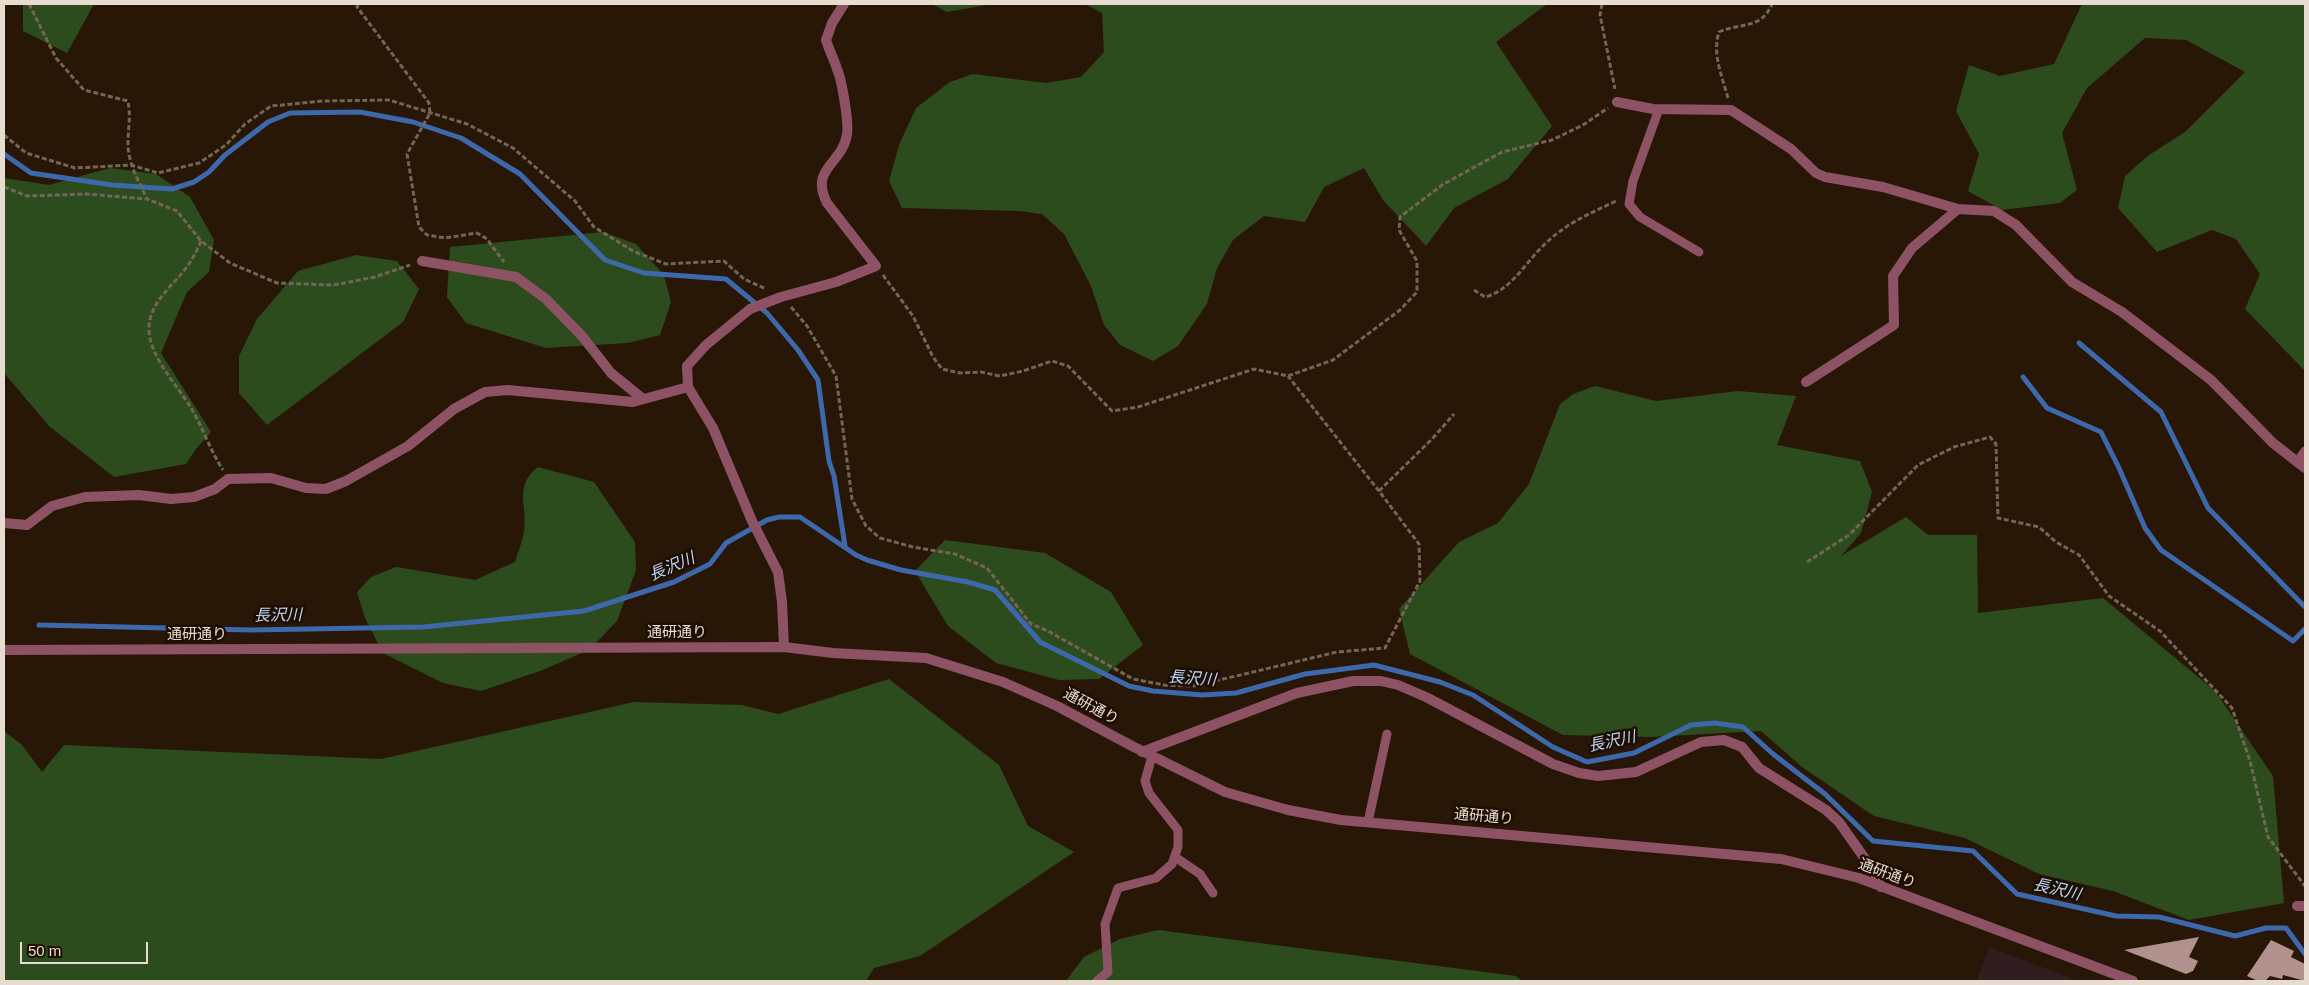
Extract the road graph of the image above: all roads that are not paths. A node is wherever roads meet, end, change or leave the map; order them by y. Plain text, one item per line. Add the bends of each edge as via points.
1 (844, 4) edge
2 (1617, 102) road end
3 (1659, 109) junction
4 (1958, 209) junction
5 (1699, 252) dead end
6 (422, 262) road end
7 (1806, 382) dead end
8 (688, 387) junction
9 (643, 399) junction
10 (2305, 451) edge
11 (2301, 465) edge
12 (4, 523) edge
13 (784, 647) junction
14 (4, 650) edge
15 (1387, 734) dead end
16 (1147, 754) junction
17 (1368, 822) junction
18 (1175, 856) junction
19 (1881, 887) junction
20 (1213, 893) dead end
21 (1097, 981) edge
22 (2133, 981) edge

1 - 8 street via 826,40 838,70 848,134 842,150 822,176 821,191 876,266 750,309 687,366
2 - 3 street
3 - 4 street via 1731,110 1791,149 1816,173 1825,177 1883,187
3 - 5 lane via 1633,181 1629,204 1640,217
4 - 7 street via 1912,248 1893,276 1894,325
4 - 11 street via 1994,211 2016,225 2072,282 2122,312 2211,380 2273,443
6 - 9 street via 516,277 546,299 582,336 612,374
8 - 9 street
8 - 13 street via 713,428 752,521 778,572
9 - 12 street via 633,402 508,390 485,392 454,409 408,446 346,481 326,488 306,488 271,478 228,479 215,489 194,497 171,500 139,494 85,497 52,506 27,525
10 - 11 lane
13 - 14 street, 通研通り
13 - 16 street, 通研通り via 926,658 1002,682 1057,706
15 - 17 lane
16 - 17 street, 通研通り via 1225,792 1288,810
16 - 18 lane via 1149,793 1178,830
16 - 19 street via 1297,694 1353,681 1398,685 1553,764 1579,773 1598,776 1636,772 1701,742 1724,740 1742,747 1759,768 1826,810 1839,822 1875,873
17 - 19 street, 通研通り via 1781,859 1859,878
18 - 20 lane via 1200,874
18 - 21 lane via 1172,864 1156,878 1118,888 1105,924 1108,972
19 - 22 street, 通研通り

